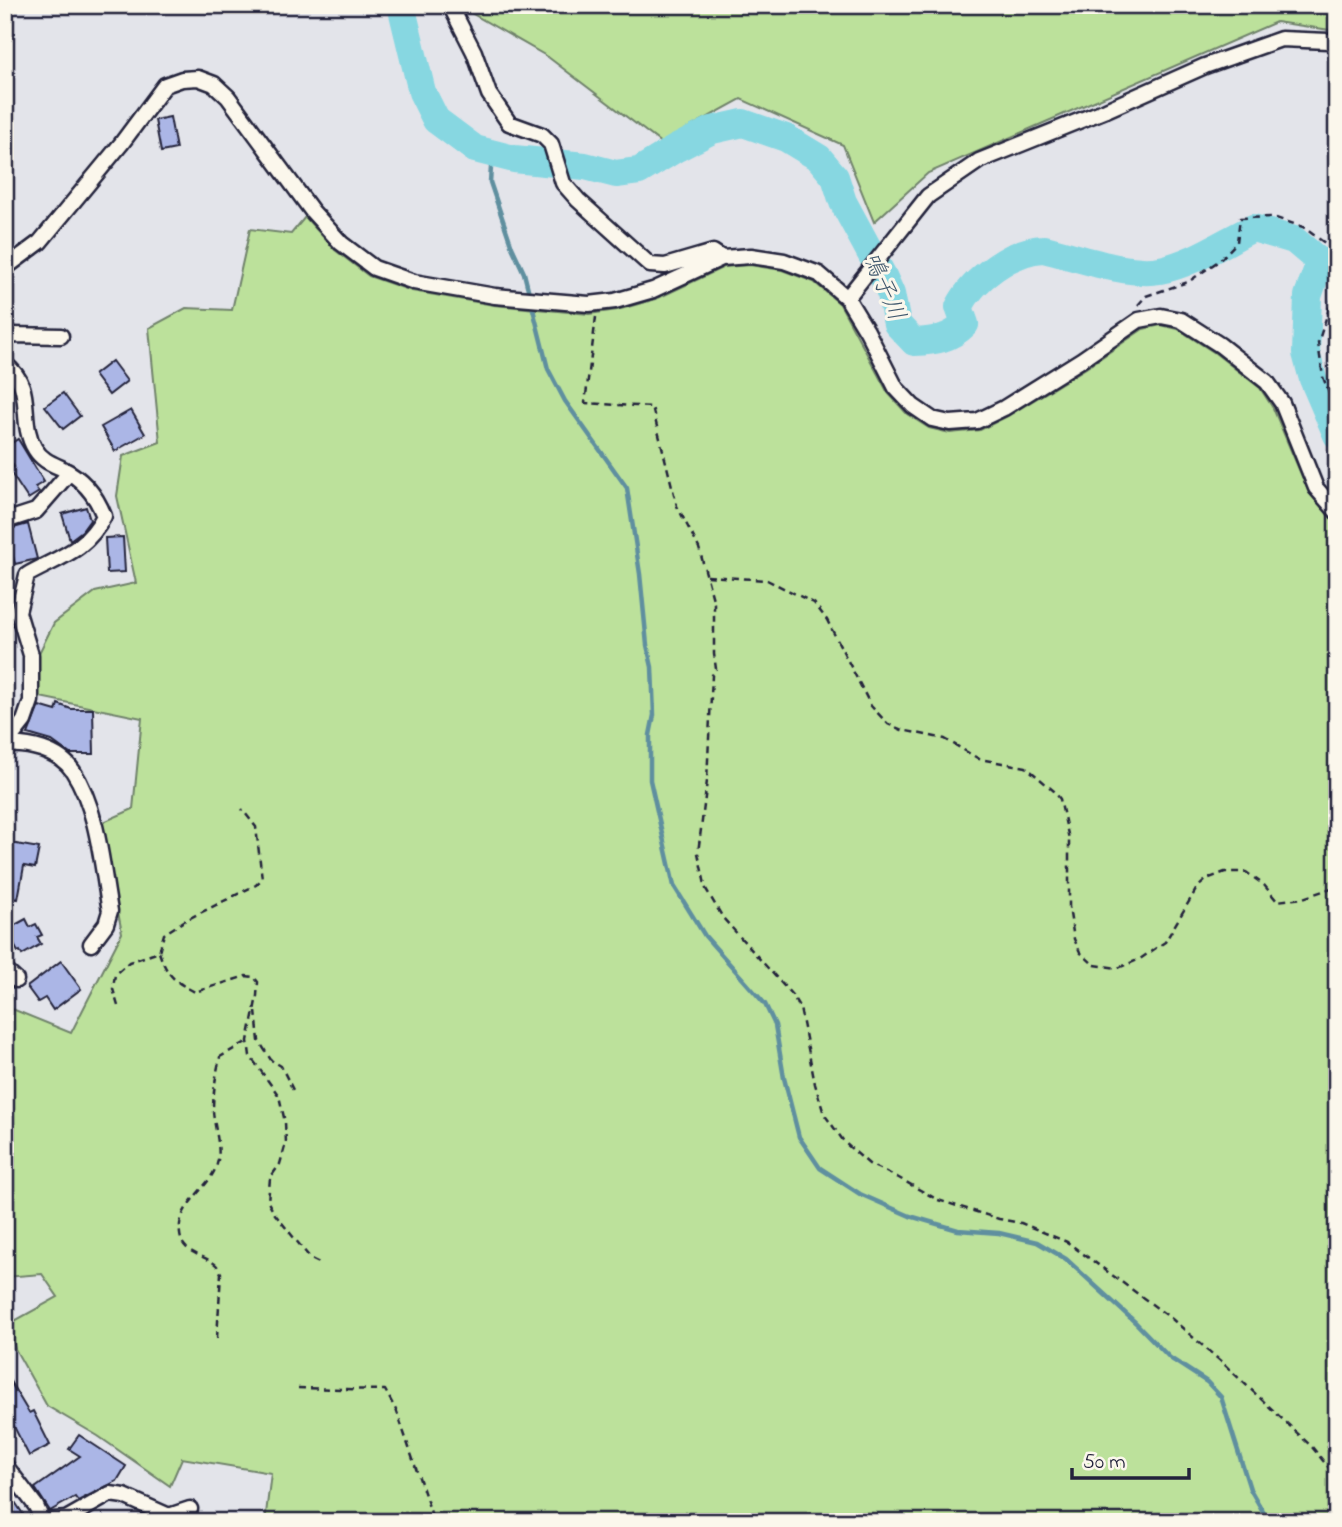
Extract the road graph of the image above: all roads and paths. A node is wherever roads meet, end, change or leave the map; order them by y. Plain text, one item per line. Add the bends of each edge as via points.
1 (450, 5) edge
2 (1337, 46) edge
3 (1337, 252) edge
4 (722, 258) junction
5 (5, 268) edge
6 (1337, 284) edge
7 (847, 298) junction
8 (598, 303) junction
9 (1134, 323) junction
10 (5, 337) edge
11 (61, 337) dead end
12 (5, 364) edge
13 (1337, 415) edge
14 (69, 473) junction
15 (1337, 512) edge
16 (5, 521) edge
17 (707, 576) junction
18 (5, 745) edge
19 (242, 808) dead end
20 (1337, 886) edge
21 (91, 944) dead end
22 (159, 952) junction
23 (256, 1004) junction
24 (118, 1006) dead end
25 (248, 1041) junction
26 (295, 1094) dead end
27 (319, 1263) dead end
28 (217, 1338) dead end
29 (298, 1388) dead end
30 (5, 1465) edge
31 (1337, 1478) edge
32 (190, 1509) dead end
33 (43, 1521) edge
34 (434, 1522) edge

1 - 4 street via 489,93 509,122 542,135 551,144 564,183 578,200 650,265 713,252
2 - 7 street via 1328,41 1281,39 979,161 928,196
3 - 9 path via 1303,227 1273,216 1240,218 1237,242 1220,260 1188,282 1146,296 1133,311
4 - 7 street via 784,261 819,274
4 - 8 street via 653,290
5 - 8 street via 40,242 165,85 198,78 228,97 312,211 341,243 374,268 414,282 495,296
6 - 13 path via 1318,343 1323,377
7 - 9 street via 896,388 932,419 950,423 977,421 1004,408
8 - 17 path via 585,403 652,407 677,506 699,548
9 - 15 street via 1161,316 1181,320 1267,382 1282,403 1316,488
10 - 11 street
12 - 14 street via 24,387 35,448 48,464
14 - 16 street via 36,511
14 - 18 street via 98,500 104,516 96,532 79,547 27,575 18,612 31,655 31,701 24,722
17 - 20 path via 767,580 814,603 870,706 888,724 945,739 979,759 1026,767 1054,792 1060,799 1069,839 1074,939 1094,965 1118,968 1165,942 1197,888 1225,872 1246,872 1277,901
17 - 31 path via 715,603 716,669 698,853 703,877 723,918 800,1008 824,1114 845,1143 869,1164 938,1200 1021,1223 1067,1242 1172,1319 1225,1365 1312,1447
18 - 21 street via 20,744 58,755 79,784 93,821 110,911
19 - 22 path via 256,827 262,879 164,934
22 - 23 path via 173,981 195,992 254,977
22 - 24 path via 129,962 115,974
23 - 25 path
23 - 26 path via 259,1041 271,1060 281,1066
25 - 27 path via 250,1056 279,1096 285,1122 286,1143 270,1178 268,1202 311,1259
25 - 28 path via 220,1057 213,1111 217,1164 187,1207 179,1236 195,1255 221,1273
29 - 34 path via 385,1391 397,1412
30 - 33 street
32 - 33 street via 169,1516 110,1494 66,1519

